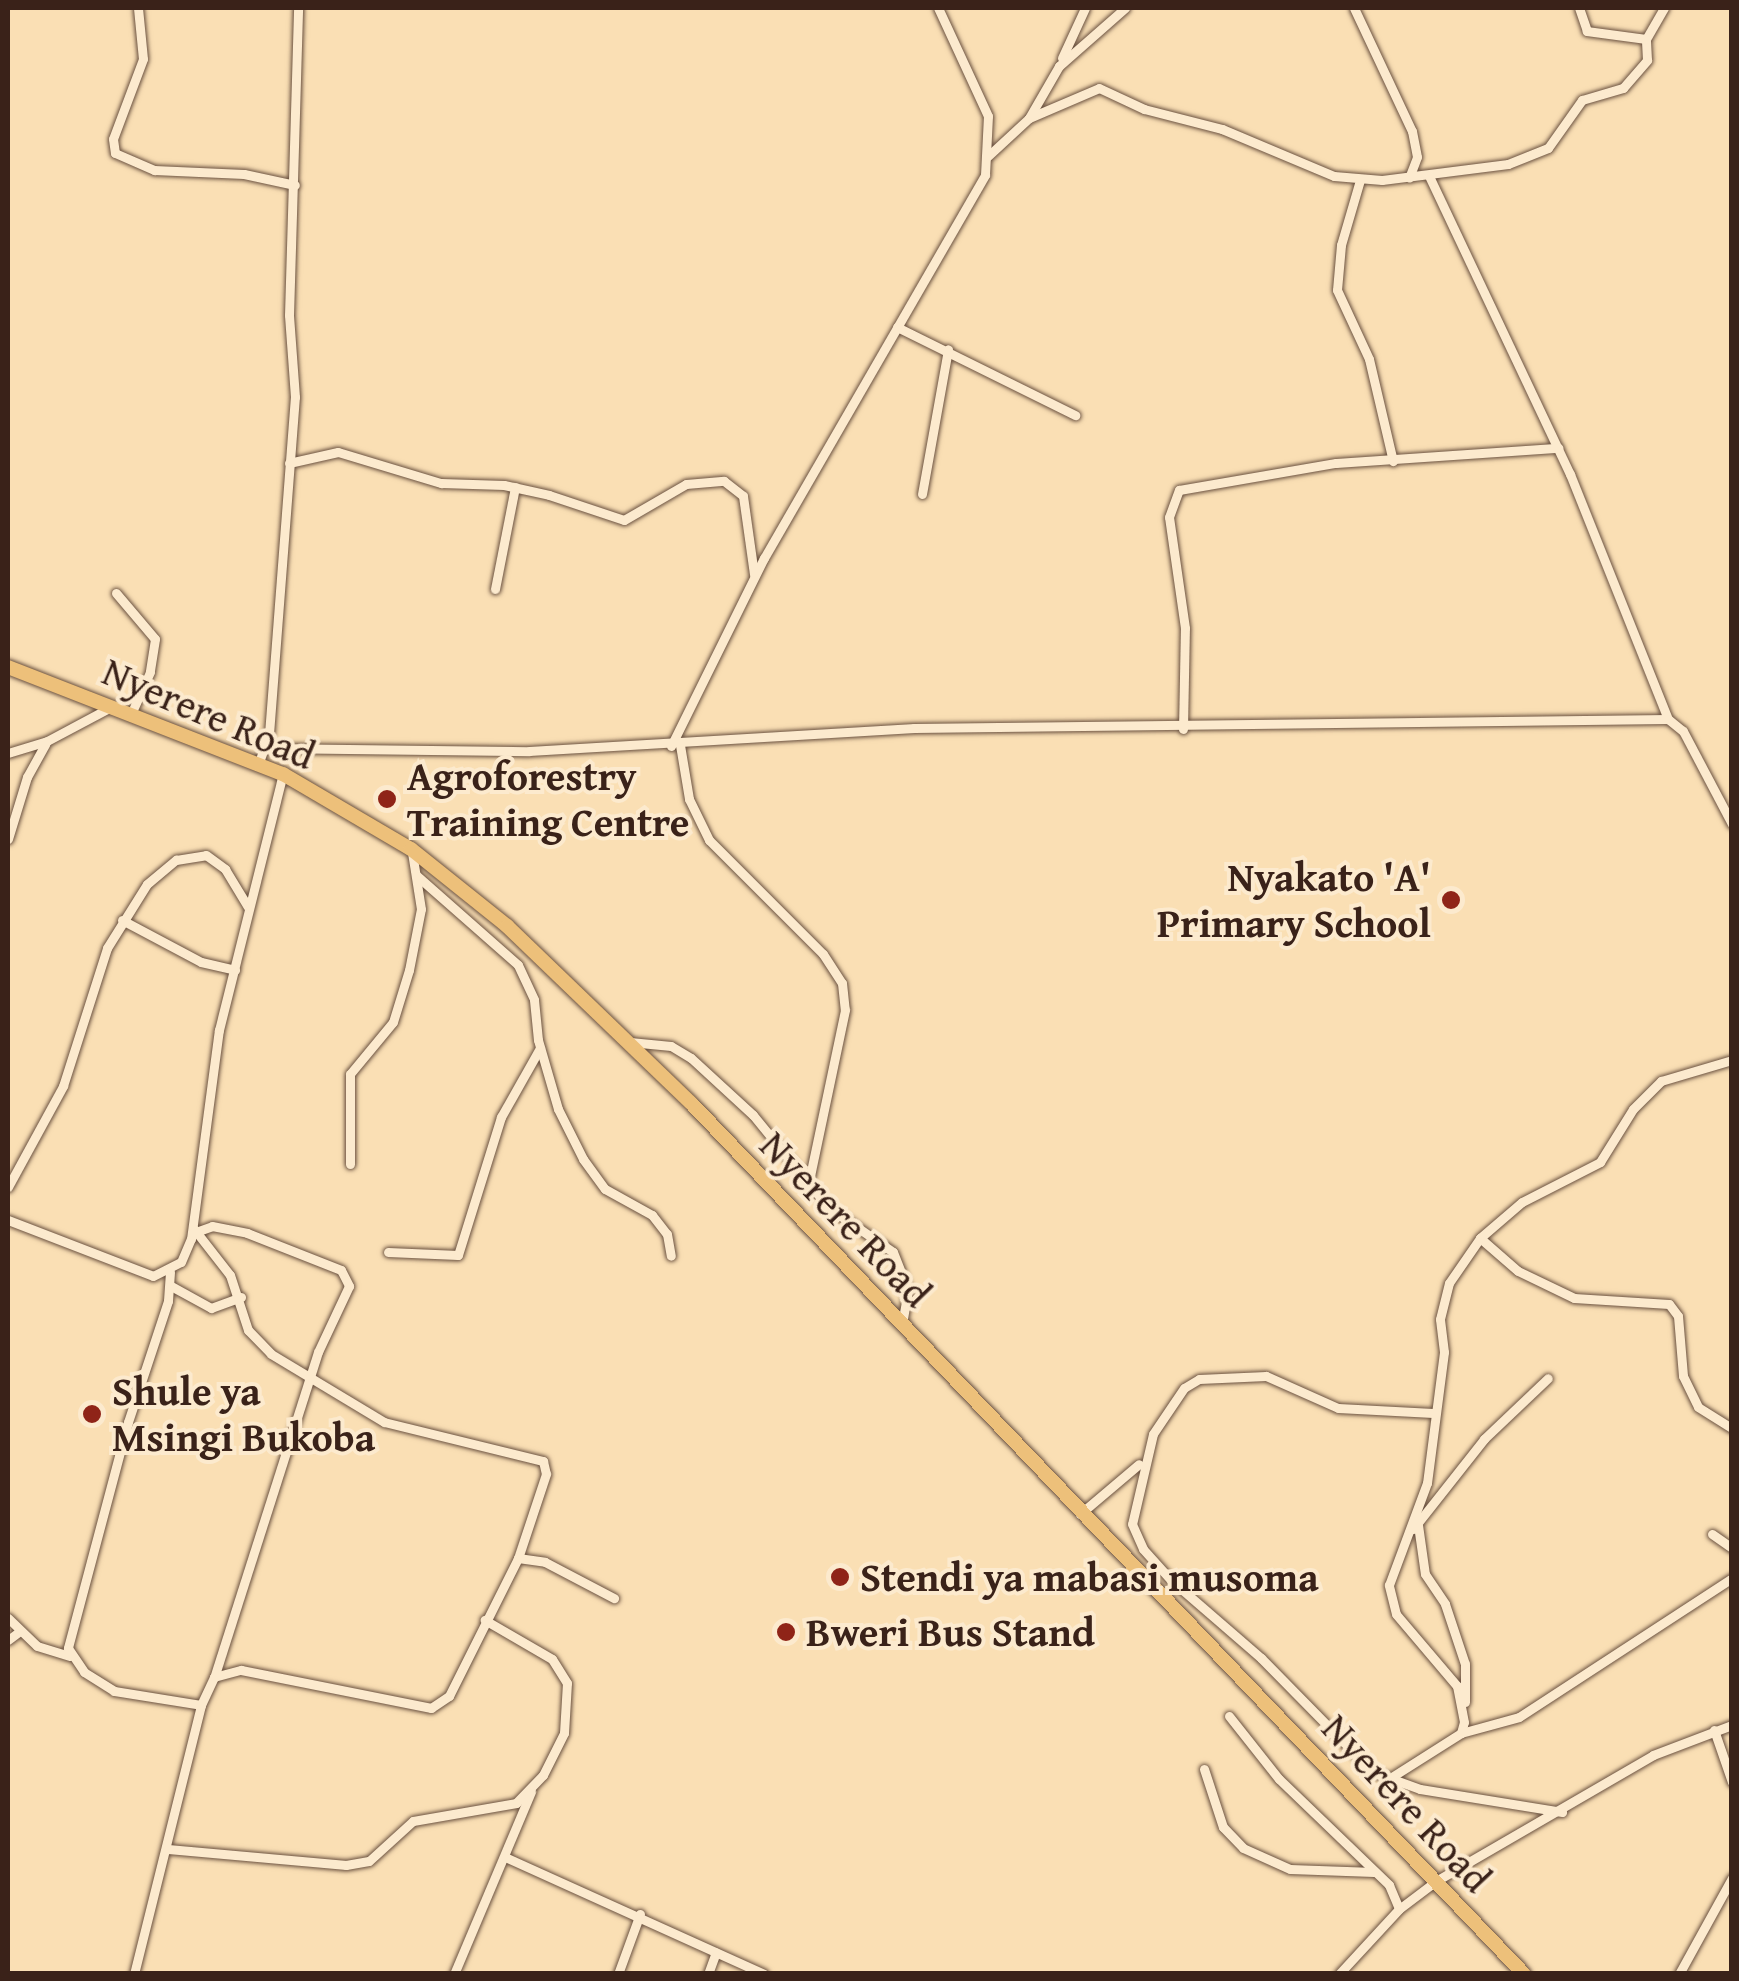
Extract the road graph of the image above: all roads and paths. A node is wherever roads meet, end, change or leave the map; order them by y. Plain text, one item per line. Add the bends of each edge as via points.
1 (138, 8) edge
2 (298, 8) edge
3 (938, 8) edge
4 (1084, 8) edge
5 (1125, 8) edge
6 (1354, 8) edge
7 (1579, 8) edge
8 (1664, 8) edge
9 (1646, 39) junction
10 (1059, 66) junction
11 (1029, 118) junction
12 (988, 156) junction
13 (1428, 176) junction
14 (1409, 178) junction
15 (1360, 180) junction
16 (294, 185) junction
17 (897, 327) junction
18 (948, 349) junction
19 (1075, 415) dead end
20 (1558, 448) junction
21 (1393, 461) junction
22 (289, 462) junction
23 (515, 487) junction
24 (922, 494) dead end
25 (754, 576) junction
26 (494, 589) dead end
27 (116, 593) dead end
28 (8, 667) edge
29 (112, 707) junction
30 (131, 714) junction
31 (1668, 719) junction
32 (1183, 729) junction
33 (48, 741) junction
34 (676, 746) junction
35 (8, 752) edge
36 (262, 755) junction
37 (283, 774) junction
38 (1732, 824) edge
39 (8, 838) edge
40 (411, 849) junction
41 (416, 875) junction
42 (248, 907) junction
43 (122, 920) junction
44 (235, 970) junction
45 (630, 1042) junction
46 (540, 1048) junction
47 (1732, 1060) edge
48 (350, 1164) dead end
49 (808, 1186) junction
50 (8, 1187) edge
51 (194, 1218) junction
52 (8, 1220) edge
53 (193, 1233) junction
54 (1480, 1238) junction
55 (388, 1252) dead end
56 (672, 1256) dead end
57 (170, 1272) junction
58 (171, 1286) junction
59 (241, 1297) junction
60 (902, 1324) junction
61 (312, 1374) junction
62 (1548, 1378) dead end
63 (1433, 1412) junction
64 (1732, 1428) edge
65 (1142, 1462) junction
66 (1080, 1514) junction
67 (1415, 1527) junction
68 (1712, 1534) dead end
69 (1732, 1548) edge
70 (518, 1558) junction
71 (1732, 1578) edge
72 (614, 1598) dead end
73 (8, 1618) edge
74 (485, 1620) junction
75 (20, 1631) junction
76 (8, 1640) edge
77 (69, 1656) junction
78 (214, 1677) junction
79 (201, 1704) junction
80 (1464, 1709) junction
81 (1229, 1716) dead end
82 (1732, 1724) edge
83 (1714, 1730) junction
84 (1461, 1733) junction
85 (1204, 1769) dead end
86 (1387, 1780) junction
87 (1732, 1782) edge
88 (531, 1791) junction
89 (1562, 1812) junction
90 (168, 1848) junction
91 (505, 1857) junction
92 (1377, 1872) junction
93 (1732, 1878) edge
94 (1436, 1881) junction
95 (1399, 1908) junction
96 (640, 1914) junction
97 (716, 1952) junction
98 (134, 1974) edge
99 (454, 1974) edge
100 (618, 1974) edge
101 (708, 1974) edge
102 (764, 1974) edge
103 (1339, 1974) edge
104 (1524, 1974) edge
105 (1679, 1974) edge

1 - 16 street via 143,59 113,138 115,153 154,170 244,174
2 - 16 street
3 - 12 street via 981,92
4 - 10 street
5 - 10 street
6 - 14 street via 1412,130 1418,156
7 - 9 street via 1587,31
8 - 9 street
9 - 13 street via 1647,60 1633,80 1582,100 1548,148 1508,164
10 - 11 street
11 - 12 street
11 - 15 street via 1082,92 1107,89 1144,109 1205,123 1279,156
12 - 17 street via 974,198
13 - 14 street
13 - 20 street
14 - 15 street
15 - 21 street via 1341,246 1337,290 1369,359
16 - 22 street via 290,316 296,397
17 - 18 street
17 - 25 street
18 - 19 street
18 - 24 street
20 - 21 street
20 - 31 street
21 - 32 street via 1198,483 1172,496 1170,536 1186,628
22 - 23 street via 338,452 441,483
22 - 36 street
23 - 25 street via 624,520 686,484 724,482 743,496
23 - 26 street
25 - 34 street
27 - 30 street via 155,639 150,672
28 - 29 main road, Nyerere Road
29 - 30 main road, Nyerere Road
29 - 33 street
30 - 36 main road, Nyerere Road
31 - 32 street
31 - 38 street via 1683,731
32 - 34 street via 914,728
33 - 35 street
33 - 39 street via 26,776
34 - 36 street
34 - 49 street via 689,799 710,840 823,954 842,983 845,1010
36 - 37 main road, Nyerere Road
37 - 40 main road, Nyerere Road
37 - 42 street
40 - 41 street
40 - 45 main road, Nyerere Road via 508,926
41 - 46 street via 518,965 534,1000
41 - 48 street via 420,909 398,1009 350,1074
42 - 43 street via 218,863 190,855 162,868
42 - 44 street
43 - 44 street via 201,962
43 - 50 street via 96,977 63,1086
44 - 51 street via 204,1109
45 - 49 street via 671,1046 691,1058 752,1115
45 - 60 main road, Nyerere Road
46 - 55 street via 501,1117 458,1255
46 - 56 street via 558,1110 583,1159 612,1194 652,1215
47 - 54 street via 1660,1081 1632,1110 1600,1162 1522,1202
49 - 60 street via 900,1261 909,1300
51 - 53 street
51 - 57 street via 181,1262
52 - 57 street via 140,1272
53 - 59 street
53 - 61 street via 227,1227 342,1270 349,1295
54 - 63 street via 1444,1300
54 - 64 street via 1518,1271 1574,1298 1669,1304 1678,1316 1683,1376 1698,1407
57 - 58 street
58 - 59 street via 210,1308
58 - 77 street via 128,1422
59 - 61 street via 256,1344
60 - 66 main road, Nyerere Road
61 - 70 street via 384,1422 543,1461 546,1474
61 - 78 street
62 - 67 street via 1484,1439
63 - 65 street via 1338,1408 1266,1376 1199,1378 1168,1408
63 - 67 street via 1427,1483
65 - 66 street
65 - 86 street via 1132,1524 1143,1550
66 - 94 main road, Nyerere Road
67 - 80 street via 1426,1574 1445,1604 1465,1664
67 - 80 street via 1394,1566 1390,1601 1457,1686
68 - 69 street
70 - 72 street via 545,1562
70 - 74 street
71 - 84 street via 1518,1718
73 - 75 street
74 - 78 street via 449,1696 431,1708 242,1670
74 - 88 street via 564,1673 570,1716
75 - 76 street
75 - 77 street via 37,1646
77 - 79 street via 114,1691
78 - 79 street
79 - 90 street
80 - 84 street
81 - 92 street via 1278,1779
82 - 83 street
83 - 87 street
83 - 89 street via 1653,1755
84 - 86 street
85 - 92 street via 1223,1827 1243,1848 1290,1869 1324,1865
86 - 89 street
88 - 90 street via 498,1810 412,1821 369,1861 346,1865
88 - 91 street
89 - 94 street
90 - 98 street
91 - 96 street
91 - 99 street
92 - 95 street
93 - 105 street
94 - 95 street
94 - 104 main road, Nyerere Road
95 - 103 street
96 - 97 street
96 - 100 street
97 - 101 street
97 - 102 street

